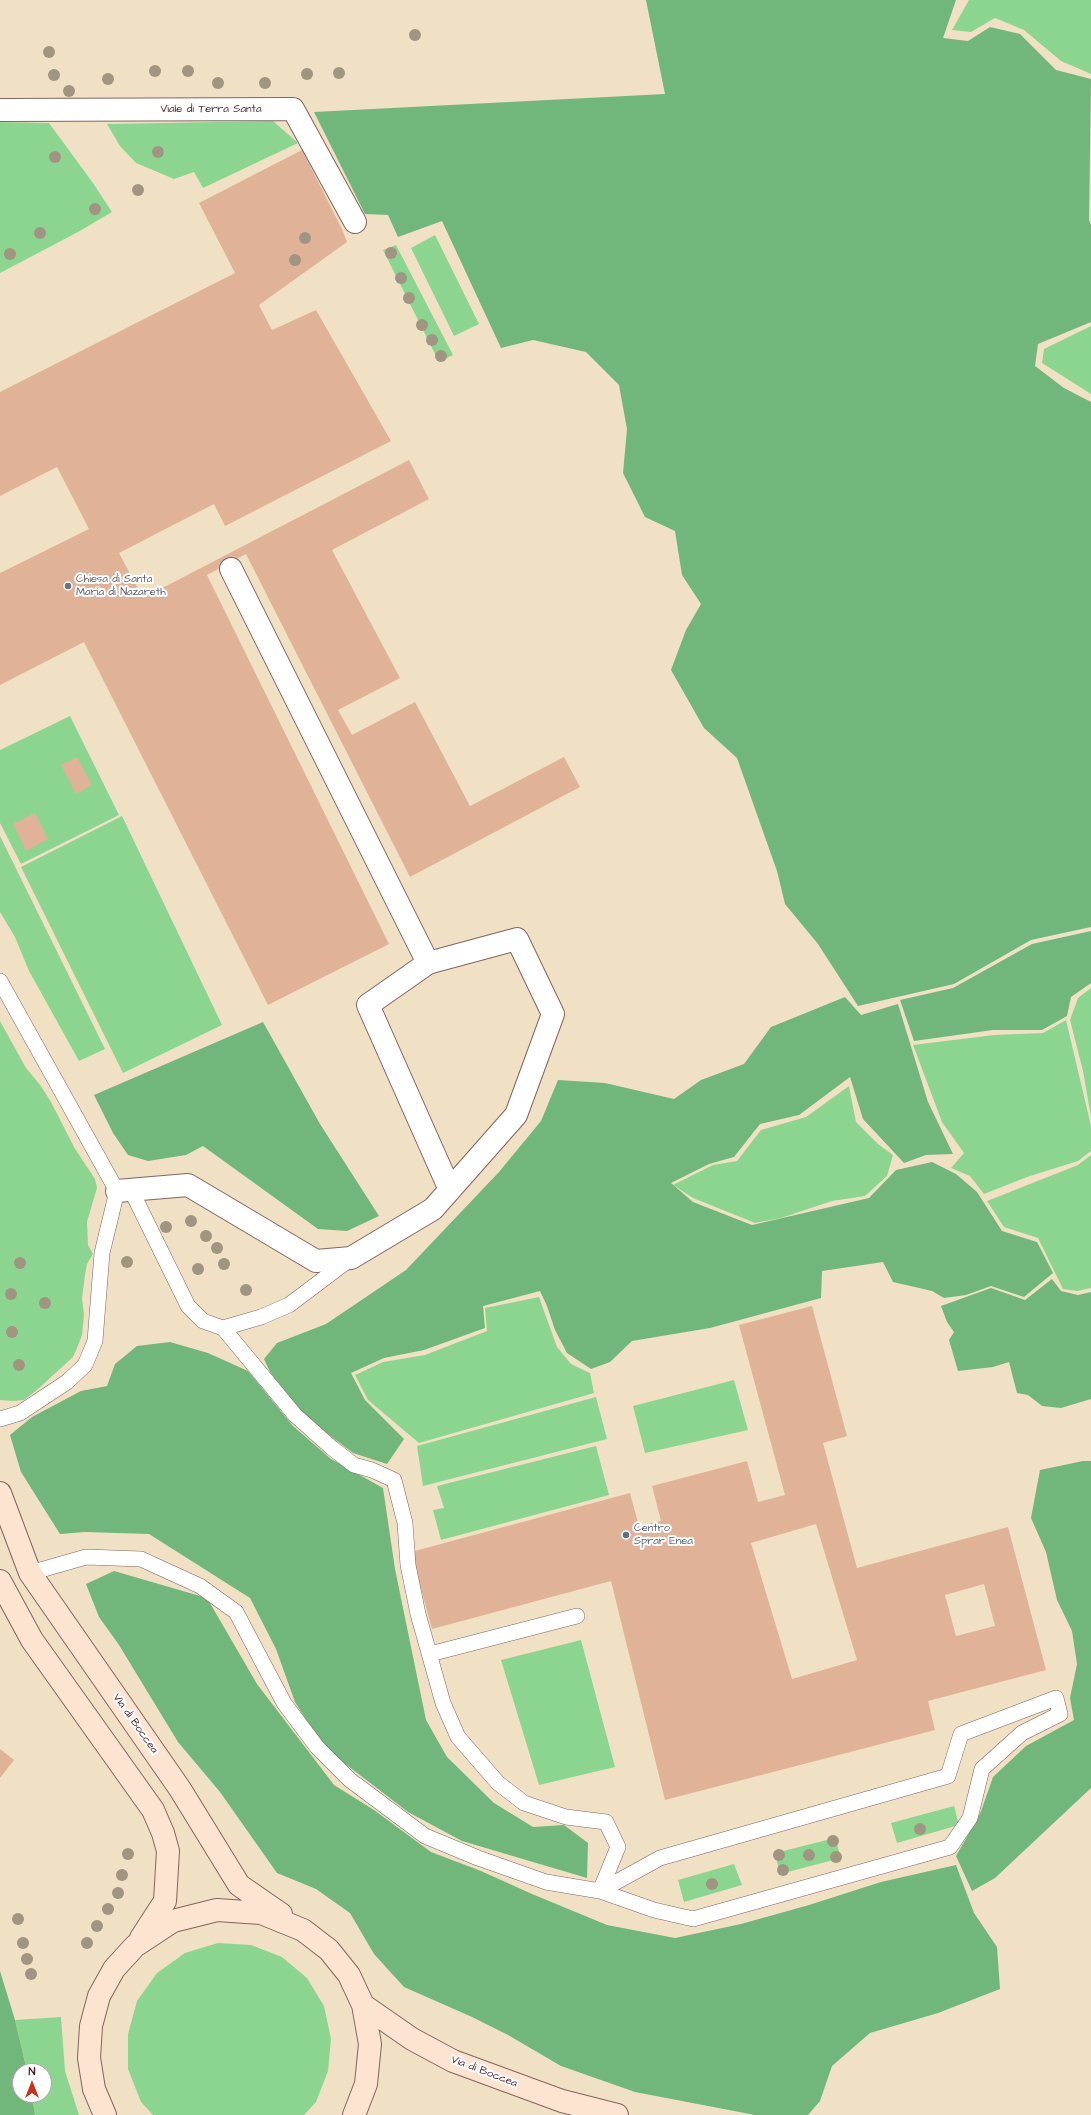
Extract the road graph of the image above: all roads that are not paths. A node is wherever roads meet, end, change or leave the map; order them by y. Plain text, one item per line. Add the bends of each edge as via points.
1 (0, 110) edge
2 (355, 222) dead end
3 (231, 569) dead end
4 (428, 963) junction
5 (0, 980) edge
6 (124, 1190) junction
7 (450, 1190) junction
8 (351, 1258) junction
9 (223, 1328) junction
10 (0, 1419) edge
11 (0, 1493) edge
12 (30, 1573) junction
13 (0, 1581) edge
14 (577, 1616) dead end
15 (430, 1654) junction
16 (600, 1891) junction
17 (303, 1930) junction
18 (135, 1946) junction
19 (363, 2005) junction
20 (105, 2115) edge
21 (354, 2115) edge
22 (617, 2115) edge

1 - 2 street, Viale di Terra Santa via 293,109
3 - 4 street
4 - 7 street via 368,1005
4 - 7 street via 517,939 553,1014 516,1115
5 - 6 lane
6 - 8 street via 188,1185 316,1261
6 - 9 lane via 148,1228 188,1306 203,1321
6 - 10 lane via 102,1252 95,1341 85,1365 67,1382 20,1413
7 - 8 street via 433,1209
8 - 9 lane via 289,1305 261,1317
9 - 15 lane via 295,1415 354,1465 394,1480 405,1522 408,1565
11 - 12 main road, Via di Boccea
12 - 16 lane via 86,1557 141,1559 200,1586 236,1612 284,1703 317,1747 350,1780 425,1836 546,1882
12 - 17 main road, Via di Boccea via 180,1789 239,1885
13 - 18 main road via 32,1640 153,1810 163,1833 168,1850 164,1901
14 - 15 lane
15 - 16 lane via 443,1703 458,1737 498,1783 524,1803 566,1817 606,1822 618,1848
16 - 16 lane via 654,1910 693,1919 950,1848 970,1818 982,1769 1022,1733 1060,1714 1056,1698 961,1734 948,1776 660,1858
17 - 18 main road via 261,1913 216,1910 173,1921
17 - 19 main road via 329,1950 349,1975
18 - 20 main road via 114,1969 99,1996 91,2026 89,2058 94,2089
19 - 21 main road via 370,2044 366,2084
19 - 22 main road, Via di Boccea via 412,2039 453,2061 562,2101

